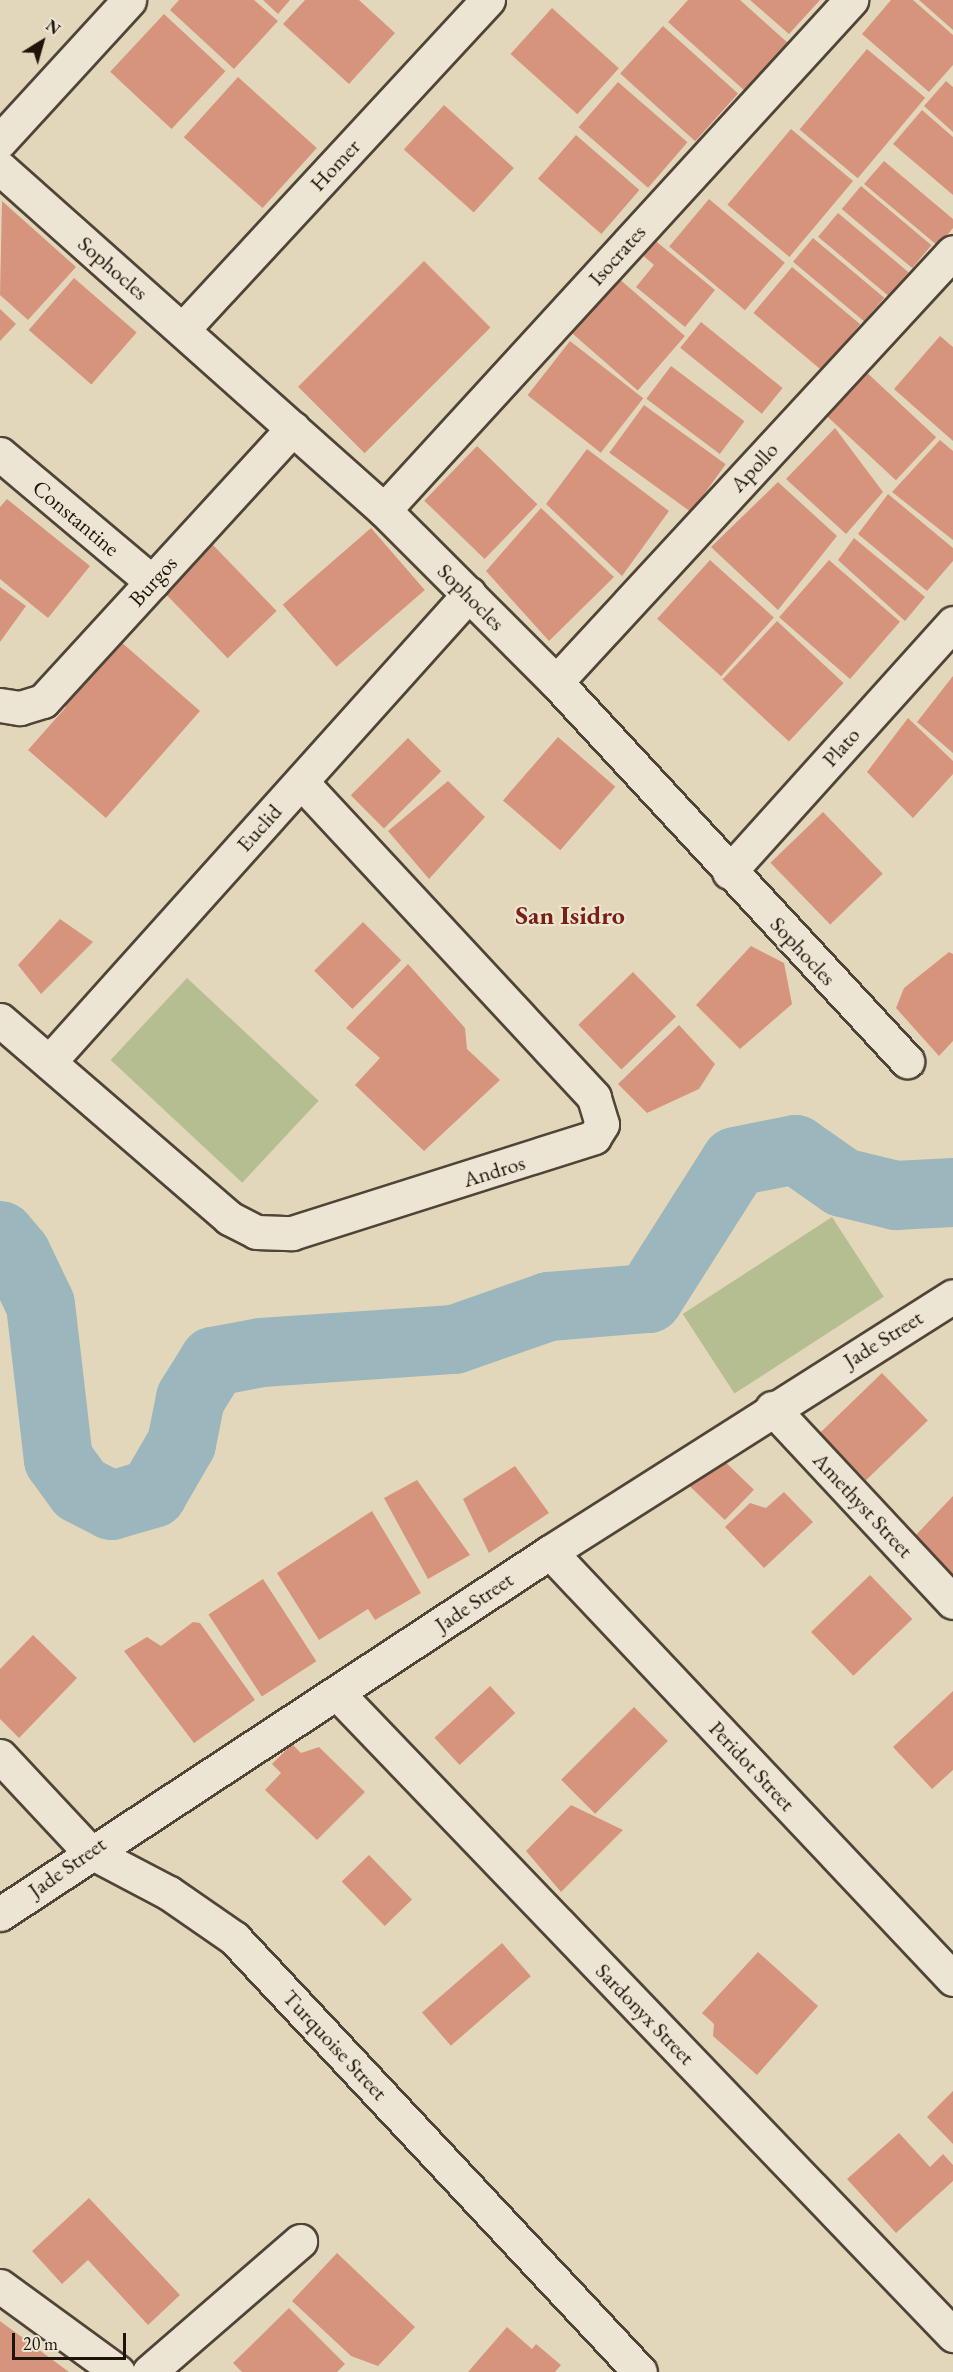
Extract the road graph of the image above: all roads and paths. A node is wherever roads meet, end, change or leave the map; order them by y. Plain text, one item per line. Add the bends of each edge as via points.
1 (129, 0) edge
2 (488, 0) edge
3 (850, 0) edge
4 (0, 141) edge
5 (0, 168) edge
6 (953, 252) edge
7 (183, 329) junction
8 (292, 428) junction
9 (0, 454) edge
10 (384, 510) junction
11 (152, 582) junction
12 (470, 594) junction
13 (953, 623) edge
14 (556, 682) junction
15 (0, 705) edge
16 (301, 782) junction
17 (729, 872) junction
18 (0, 1020) edge
19 (907, 1060) dead end
20 (49, 1062) junction
21 (953, 1296) edge
22 (772, 1408) junction
23 (550, 1552) junction
24 (953, 1602) edge
25 (337, 1693) junction
26 (0, 1756) edge
27 (89, 1851) junction
28 (0, 1914) edge
29 (953, 1979) edge
30 (300, 2241) dead end
31 (0, 2286) edge
32 (953, 2335) edge
33 (118, 2372) edge
34 (149, 2372) edge
35 (640, 2372) edge

1 - 4 street
2 - 7 street, Homer
3 - 10 street, Isocrates
5 - 7 street, Sophocles
6 - 14 street, Apollo
7 - 8 street, Sophocles
8 - 10 street, Sophocles
8 - 11 street, Burgos
9 - 11 street, Constantine
10 - 12 street, Sophocles
11 - 15 street, Burgos via 42,701 20,708
12 - 14 street, Sophocles
12 - 16 street, Euclid
13 - 17 street, Plato
14 - 17 street, Sophocles
16 - 20 street, Euclid
16 - 20 street, Andros via 594,1098 602,1124 594,1137 292,1233 256,1232 229,1218
17 - 19 street, Sophocles
18 - 20 street, Andros
21 - 22 street, Jade Street
22 - 23 street, Jade Street
22 - 24 street, Amethyst Street
23 - 25 street, Jade Street
23 - 29 street, Peridot Street
25 - 27 street, Jade Street
25 - 32 street, Sardonyx Street
26 - 27 street, Turquoise Street
27 - 28 street, Jade Street
27 - 35 street, Turquoise Street via 168,1893 234,1938
30 - 34 street
31 - 33 street

